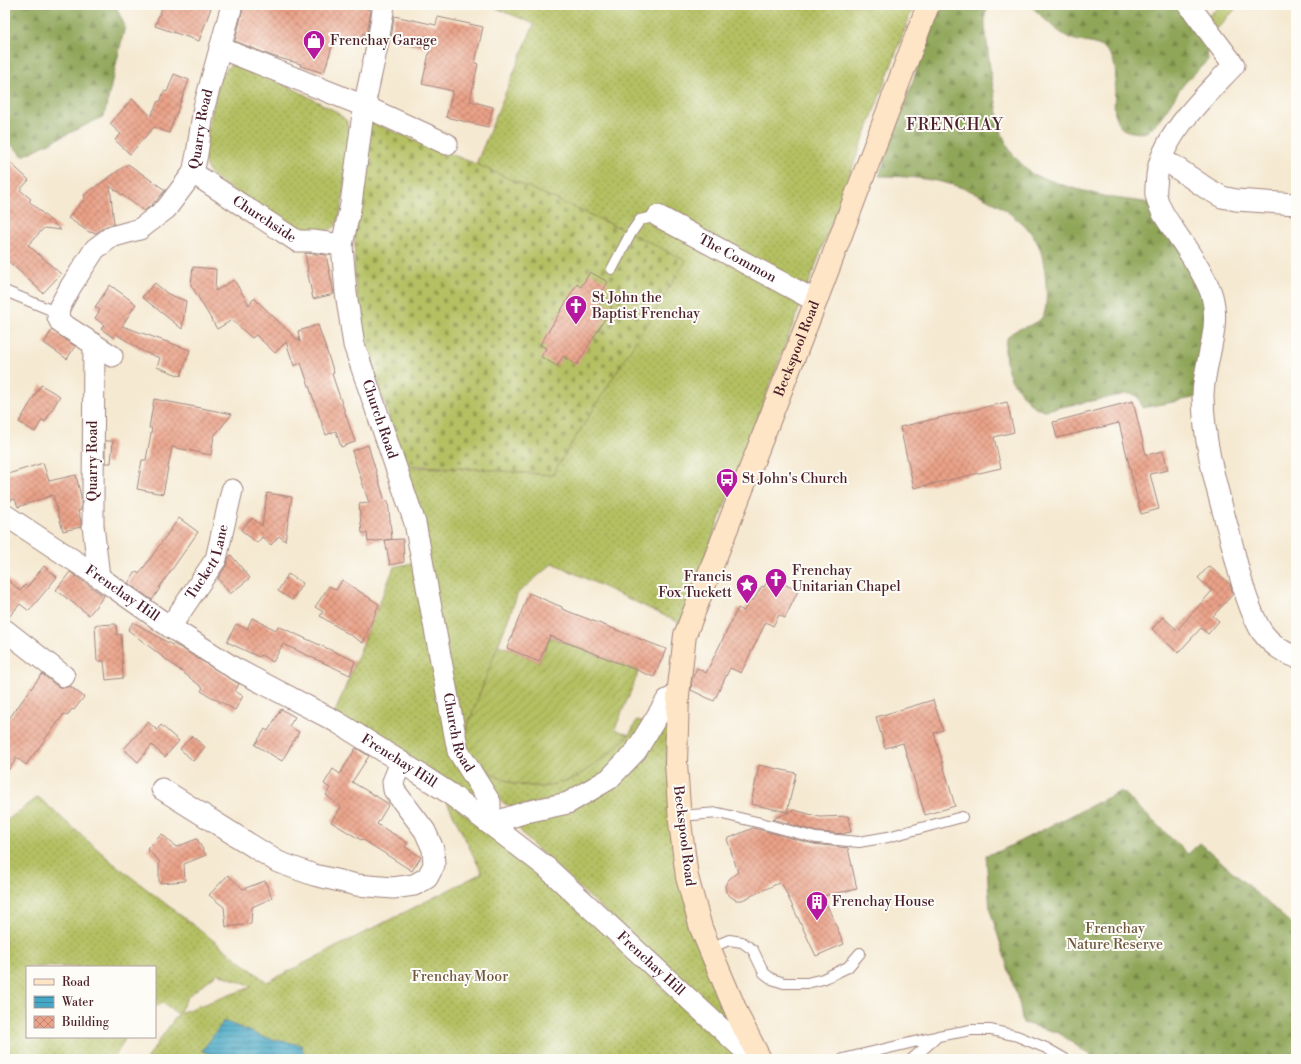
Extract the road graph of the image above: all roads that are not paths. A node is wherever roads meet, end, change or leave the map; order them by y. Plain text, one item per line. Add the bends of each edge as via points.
1 (232, 5) edge
2 (384, 5) edge
3 (928, 5) edge
4 (1189, 5) edge
5 (220, 48) junction
6 (364, 106) junction
7 (447, 144) dead end
8 (1161, 160) junction
9 (193, 174) junction
10 (1296, 204) edge
11 (658, 216) joint
12 (342, 245) junction
13 (612, 269) dead end
14 (5, 291) edge
15 (816, 301) junction
16 (58, 313) junction
17 (94, 344) junction
18 (112, 356) dead end
19 (232, 490) dead end
20 (5, 515) edge
21 (99, 577) junction
22 (170, 627) junction
23 (5, 630) edge
24 (1296, 657) edge
25 (64, 676) dead end
26 (678, 695) junction
27 (401, 762) junction
28 (162, 789) dead end
29 (679, 816) junction
30 (962, 817) dead end
31 (490, 824) junction
32 (710, 948) junction
33 (860, 953) dead end
34 (938, 1036) junction
35 (754, 1059) edge
36 (760, 1059) edge
37 (843, 1059) edge
38 (912, 1059) edge
39 (1065, 1059) edge

1 - 5 street, Quarry Road
2 - 6 street, Church Road
3 - 15 street, Beckspool Road
4 - 8 street via 1234,65 1188,116 1166,148
5 - 6 street
5 - 9 street, Quarry Road via 204,107
6 - 7 street
6 - 12 street, Church Road via 351,204
8 - 10 street via 1222,197
8 - 24 street via 1156,194 1162,214 1208,284 1212,297 1214,328 1204,379 1205,426 1212,471 1237,565 1249,603 1262,631 1278,648
9 - 12 street, Churchside via 296,241
9 - 16 street, Quarry Road via 166,209 140,229 111,237 95,249 71,286
11 - 13 lane via 640,220
11 - 15 street, The Common
12 - 31 street, Church Road via 354,345 415,523 458,751 490,802
14 - 16 lane
15 - 26 street, Beckspool Road via 685,635
16 - 17 street via 61,323
17 - 18 street
17 - 21 street, Quarry Road via 93,525
19 - 22 street, Tuckett Lane via 216,559
20 - 21 street, Frenchay Hill
21 - 22 street, Frenchay Hill
22 - 27 street, Frenchay Hill via 234,668 337,722
23 - 25 street
26 - 29 street, Beckspool Road via 676,763
26 - 31 street via 667,700 636,752 609,779 568,804 526,812
27 - 28 street via 393,782 394,790 426,831 433,849 434,865 427,878 414,885 392,888 357,885 314,875 278,862
27 - 31 street, Frenchay Hill
29 - 30 lane via 718,813 816,838 859,842
29 - 32 street, Beckspool Road via 687,876 701,928
31 - 35 street, Frenchay Hill via 546,867
32 - 33 lane via 729,940 742,942 753,950 764,973 784,983 807,983 823,979 848,968
32 - 36 street, Beckspool Road via 739,1018
34 - 37 lane
34 - 38 lane
34 - 39 lane via 971,1030 991,1030 1017,1036

